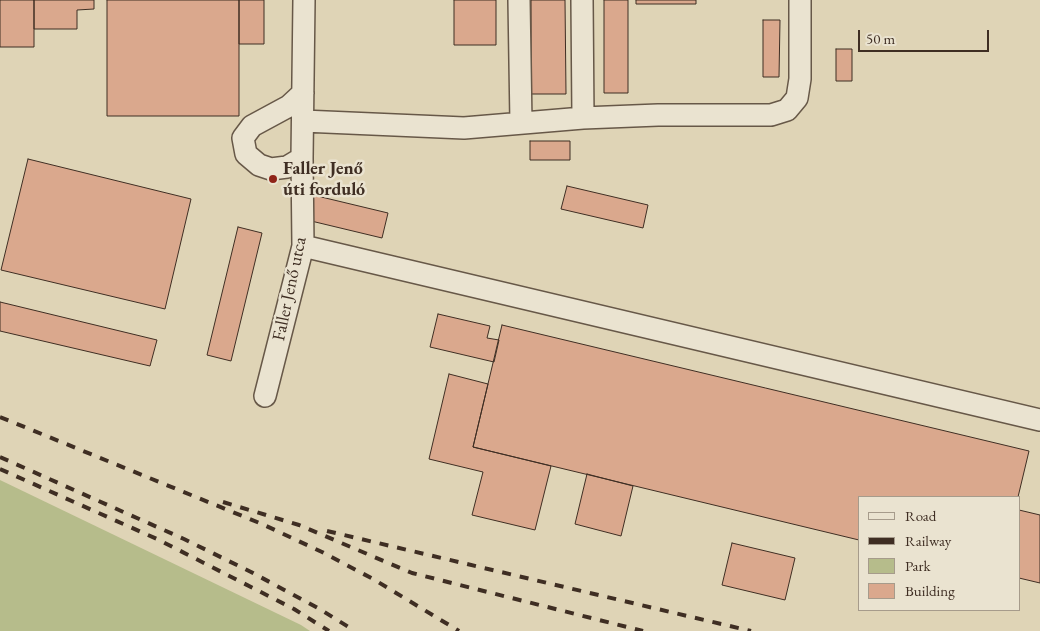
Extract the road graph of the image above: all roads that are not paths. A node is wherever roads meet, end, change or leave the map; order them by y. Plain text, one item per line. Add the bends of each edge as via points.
1 (304, 0) edge
2 (519, 0) edge
3 (582, 0) edge
4 (800, 0) edge
5 (303, 93) junction
6 (583, 118) junction
7 (303, 121) junction
8 (521, 123) junction
9 (302, 158) junction
10 (303, 246) junction
11 (265, 396) dead end
12 (1040, 420) edge

1 - 5 street, Faller Jenő utca
2 - 8 street
3 - 6 street
4 - 6 street via 800,79 797,98 787,110 771,116
5 - 7 street, Faller Jenő utca
5 - 9 street via 289,106 252,126 243,138 246,154 271,169 287,167
6 - 8 street
7 - 8 street via 464,128
7 - 9 street, Faller Jenő utca
9 - 10 street, Faller Jenő utca
10 - 11 street, Faller Jenő utca
10 - 12 street

